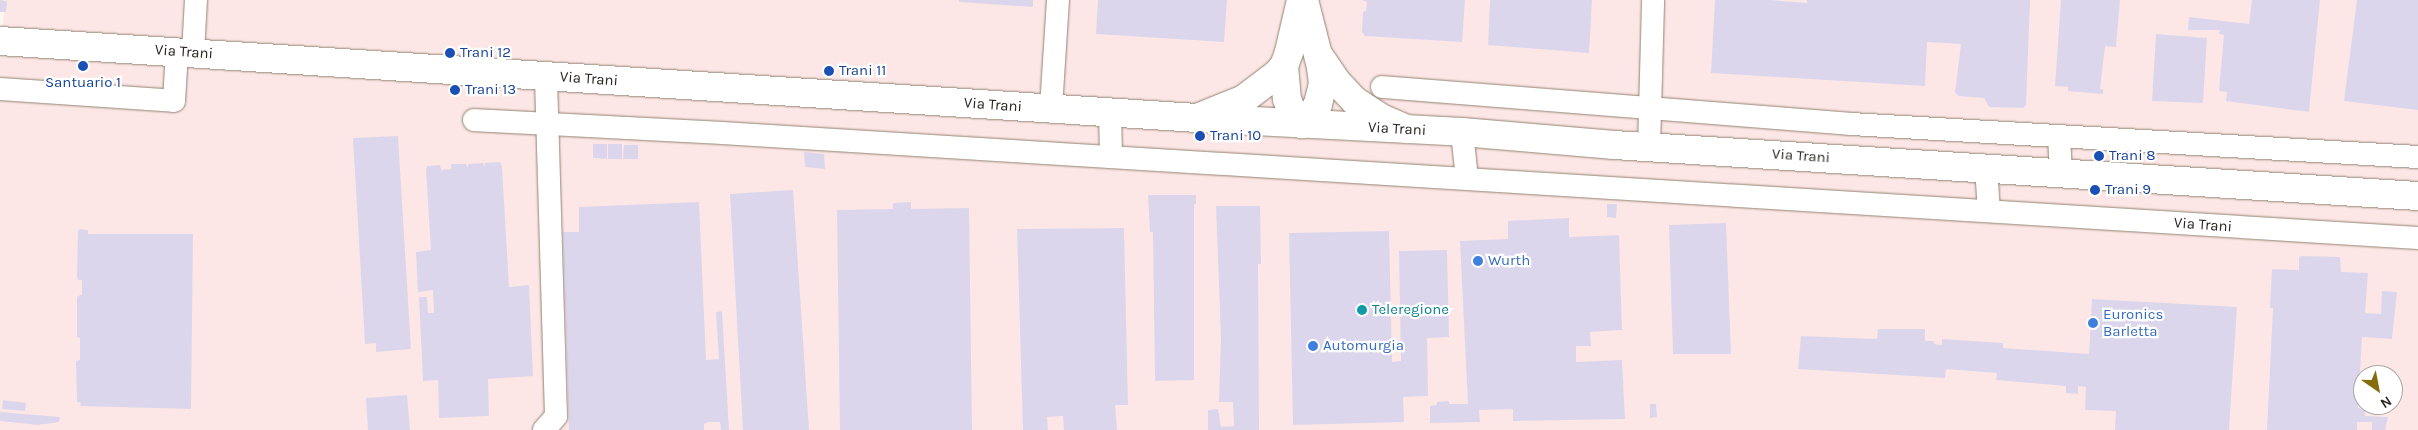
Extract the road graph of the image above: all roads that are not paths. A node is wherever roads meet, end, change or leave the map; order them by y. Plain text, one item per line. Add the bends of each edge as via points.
1 (196, 0) edge
2 (1058, 0) edge
3 (1302, 0) edge
4 (1653, 0) edge
5 (0, 40) edge
6 (1317, 50) junction
7 (185, 52) junction
8 (1284, 66) junction
9 (546, 76) junction
10 (1382, 87) dead end
11 (0, 89) edge
12 (1650, 107) junction
13 (1050, 108) junction
14 (1110, 112) junction
15 (1197, 118) junction
16 (474, 120) dead end
17 (549, 124) junction
18 (1302, 124) junction
19 (1407, 129) junction
20 (1462, 132) junction
21 (2059, 136) junction
22 (1649, 147) junction
23 (1111, 157) junction
24 (2418, 158) edge
25 (1986, 168) junction
26 (2061, 173) junction
27 (1467, 179) junction
28 (2418, 196) edge
29 (1989, 211) junction
30 (2418, 238) edge
31 (544, 430) edge

1 - 7 street
2 - 13 street
3 - 6 main road
3 - 8 main road
4 - 12 street
5 - 7 main road, Via Trani
6 - 18 main road via 1323,75 1322,91 1315,110
6 - 19 main road via 1345,92 1366,109
7 - 9 main road, Via Trani
7 - 11 street via 174,101
8 - 15 main road via 1269,82 1244,99
8 - 18 main road via 1287,99
9 - 13 main road, Via Trani
9 - 17 street
10 - 12 street
12 - 21 street via 1851,124
12 - 22 street
13 - 14 main road, Via Trani
14 - 15 main road, Via Trani
14 - 23 street
15 - 18 main road, Via Trani
16 - 17 street, Via Trani
17 - 23 street, Via Trani
17 - 31 street via 556,416
18 - 19 main road, Via Trani
19 - 20 main road, Via Trani
20 - 22 main road, Via Trani
20 - 27 street
21 - 24 street
21 - 26 street
22 - 25 main road, Via Trani
23 - 27 street, Via Trani
25 - 26 main road, Via Trani
25 - 29 street
26 - 28 main road, Via Trani
27 - 29 street, Via Trani
29 - 30 street, Via Trani

